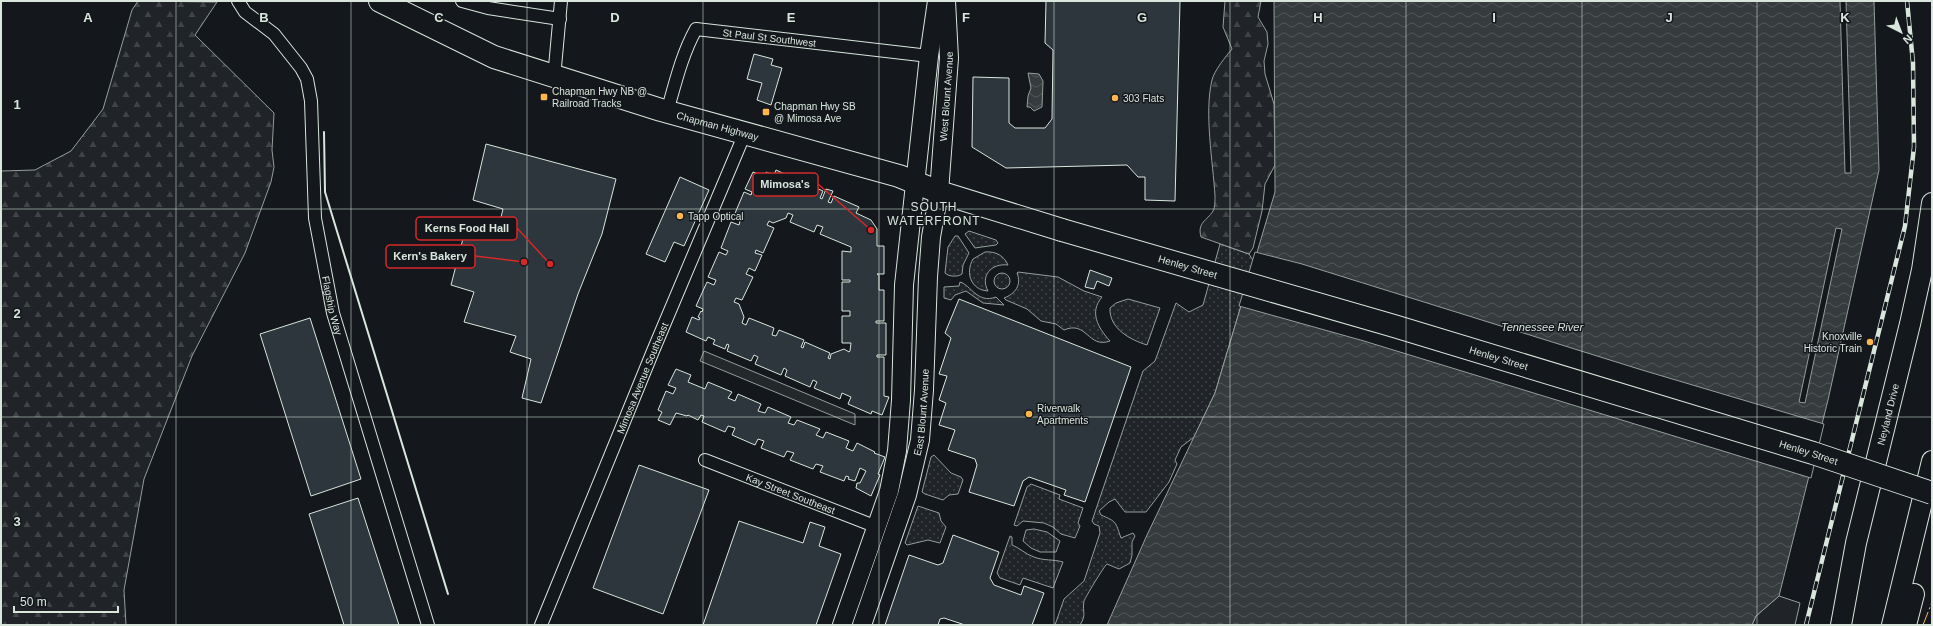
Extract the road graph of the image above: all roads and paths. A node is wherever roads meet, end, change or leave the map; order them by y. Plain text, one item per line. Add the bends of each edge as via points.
1 (238, 1) edge
2 (380, 1) edge
3 (462, 1) edge
4 (561, 1) edge
5 (938, 1) edge
6 (946, 1) edge
7 (560, 19) junction
8 (929, 56) junction
9 (949, 58) junction
10 (554, 78) junction
11 (667, 112) junction
12 (745, 133) junction
13 (916, 183) junction
14 (939, 192) junction
15 (1932, 203) edge
16 (1062, 230) joint
17 (898, 440) junction
18 (920, 440) junction
19 (705, 460) dead end
20 (1932, 461) edge
21 (1932, 493) edge
22 (1932, 517) edge
23 (877, 527) junction
24 (894, 534) junction
25 (428, 625) edge
26 (542, 625) edge
27 (842, 625) edge
28 (862, 625) edge
29 (1841, 625) edge
30 (1892, 625) edge
31 (1906, 625) edge

1 - 25 street, Flagship Way via 245,12 274,34 301,68 307,80 311,101 315,218 333,313
2 - 10 highway, Chapman Highway via 494,57
3 - 7 street via 488,8
4 - 7 street
5 - 8 main road
6 - 9 main road, West Blount Avenue
7 - 10 street
8 - 9 main road
8 - 11 street, St Paul St Southwest via 696,29 690,39
8 - 13 main road
9 - 14 main road, West Blount Avenue
10 - 11 highway, Chapman Highway
11 - 12 highway, Chapman Highway
12 - 13 highway, Chapman Highway
12 - 26 street, Mimosa Avenue Southeast via 650,358
13 - 14 highway, Chapman Highway
13 - 17 main road via 904,285
14 - 16 highway, Chapman Highway
14 - 18 main road, East Blount Avenue via 931,237
15 - 29 main road, Neyland Drive via 1922,270 1856,543
16 - 21 highway, Henley Street, bridge via 1387,324 1813,453
17 - 18 main road
17 - 23 main road via 889,491
18 - 24 main road, East Blount Avenue via 907,495
19 - 23 street, Kay Street Southeast
20 - 30 main road
22 - 31 main road
23 - 24 main road
23 - 27 main road
24 - 28 main road, East Blount Avenue

